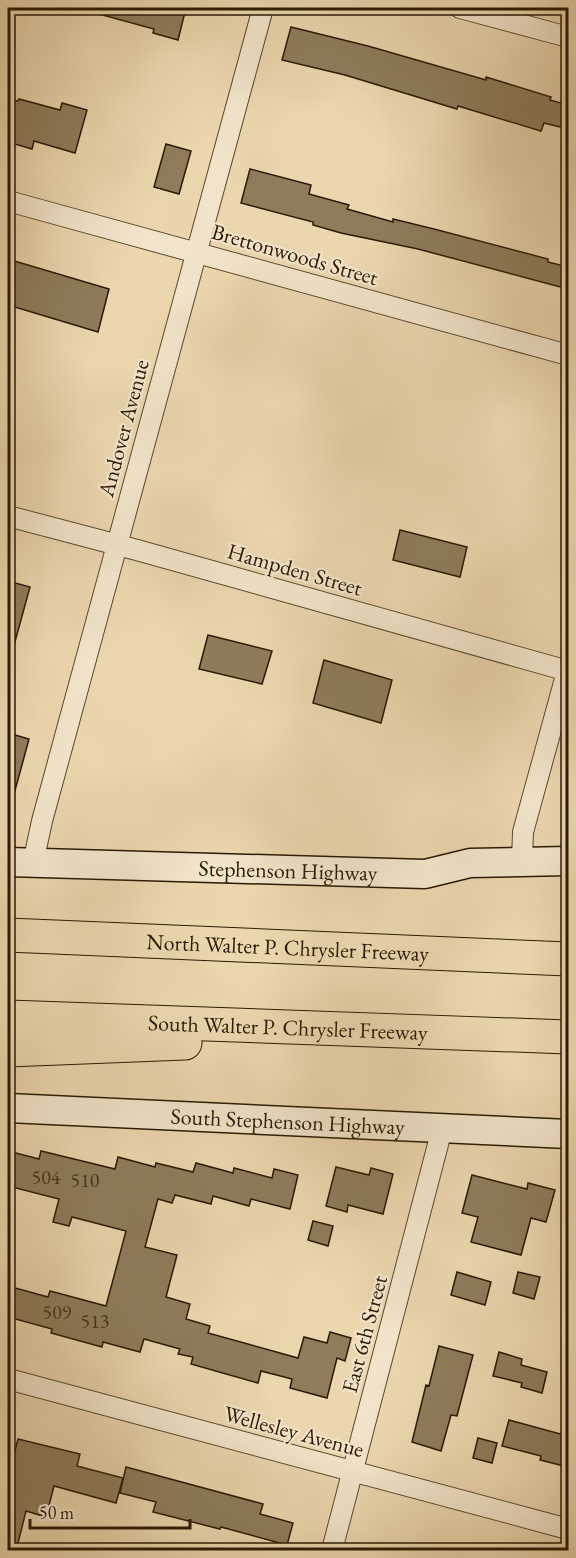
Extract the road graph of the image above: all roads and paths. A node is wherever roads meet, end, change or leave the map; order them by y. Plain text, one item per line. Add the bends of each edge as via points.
1 (263, 8) edge
2 (460, 8) edge
3 (568, 37) edge
4 (8, 201) edge
5 (196, 251) junction
6 (568, 355) edge
7 (8, 516) edge
8 (116, 544) junction
9 (568, 670) edge
10 (522, 861) junction
11 (568, 861) edge
12 (20, 862) edge
13 (8, 935) edge
14 (568, 959) edge
15 (8, 1017) edge
16 (432, 1033) junction
17 (568, 1037) edge
18 (8, 1050) edge
19 (8, 1108) edge
20 (441, 1129) junction
21 (568, 1134) edge
22 (8, 1379) edge
23 (352, 1471) junction
24 (568, 1529) edge
25 (332, 1551) edge

1 - 5 street, Andover Avenue
2 - 3 street
4 - 5 street, Brettonwoods Street
5 - 6 street, Brettonwoods Street
5 - 8 street, Andover Avenue
7 - 8 street, Hampden Street
8 - 9 street, Hampden Street
8 - 12 street, Andover Avenue via 42,821
9 - 10 street via 524,831
10 - 11 main road, Stephenson Highway
10 - 12 main road, Stephenson Highway via 470,863 425,874
13 - 14 highway, North Walter P. Chrysler Freeway
15 - 16 highway, South Walter P. Chrysler Freeway
16 - 17 highway, South Walter P. Chrysler Freeway
16 - 18 highway
19 - 20 main road, South Stephenson Highway
20 - 21 main road, South Stephenson Highway
20 - 23 street, East 6th Street
22 - 23 street, Wellesley Avenue
23 - 24 street, Wellesley Avenue
23 - 25 street, East 6th Street

